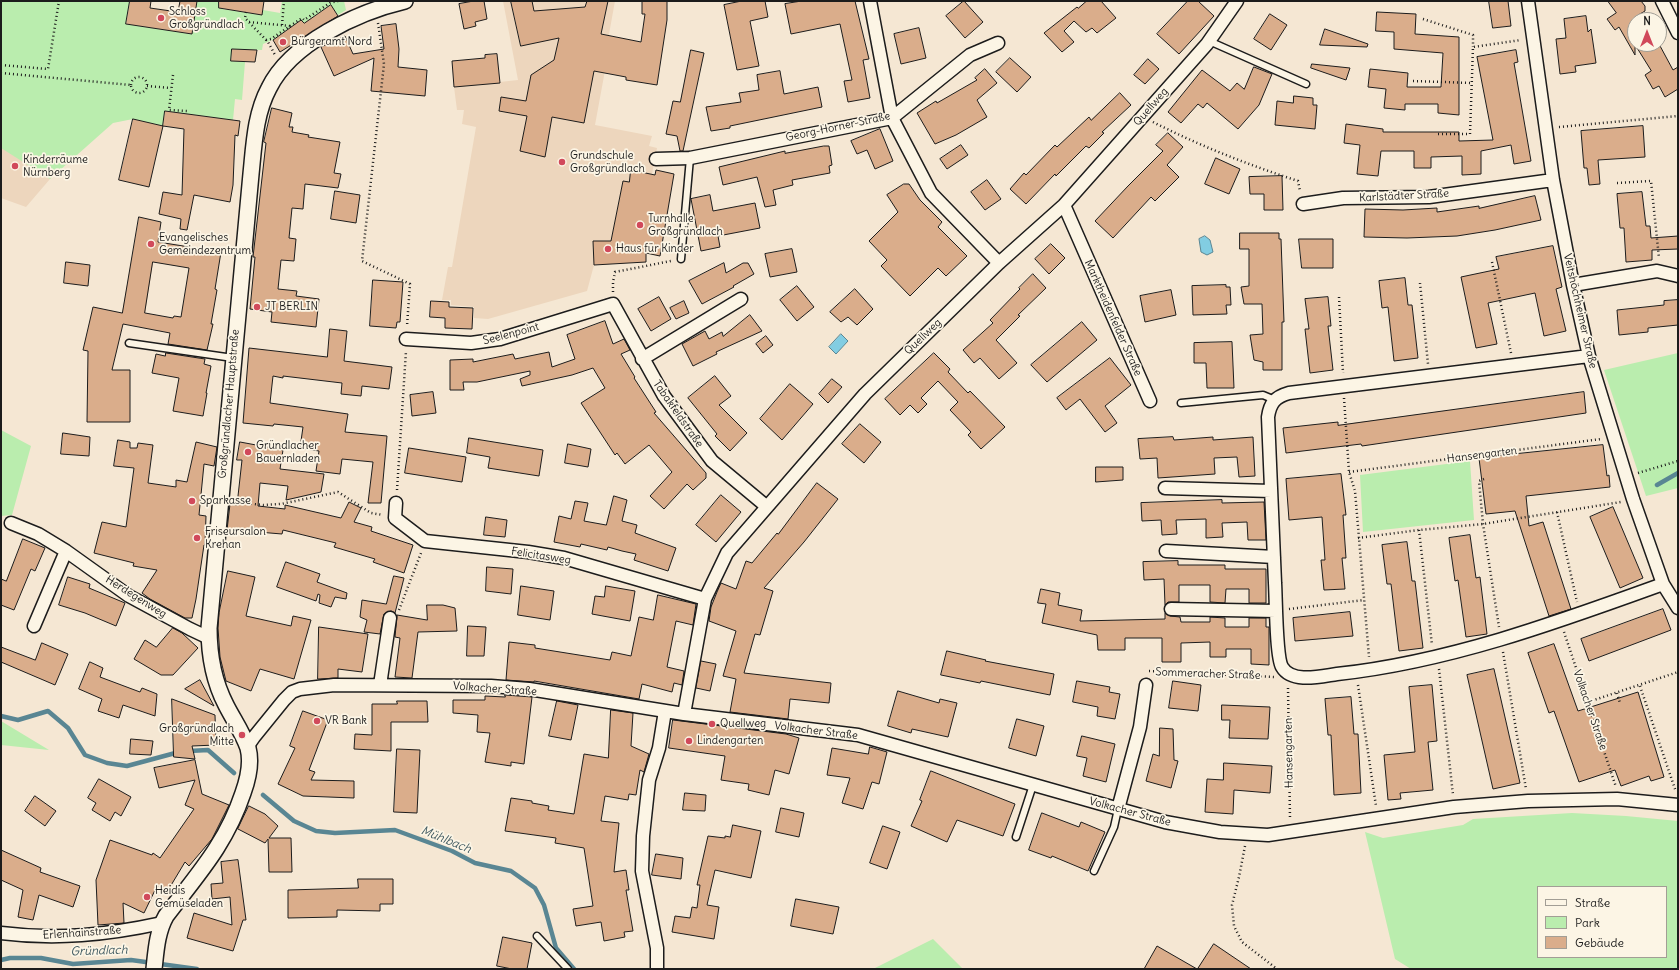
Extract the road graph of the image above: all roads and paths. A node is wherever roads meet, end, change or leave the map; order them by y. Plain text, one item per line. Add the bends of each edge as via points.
1 (59, 1) edge
2 (284, 1) edge
3 (338, 1) edge
4 (405, 1) edge
5 (870, 1) edge
6 (1237, 1) edge
7 (1528, 1) edge
8 (1662, 1) edge
9 (377, 5) edge
10 (246, 12) dead end
11 (1423, 19) dead end
12 (249, 22) junction
13 (282, 25) junction
14 (290, 26) junction
15 (1678, 33) edge
16 (1533, 38) junction
17 (266, 40) junction
18 (1209, 40) junction
19 (998, 43) dead end
20 (1473, 46) junction
21 (1, 65) edge
22 (283, 68) junction
23 (1, 73) edge
24 (173, 75) dead end
25 (1413, 81) dead end
26 (1472, 83) junction
27 (1306, 84) dead end
28 (131, 85) junction
29 (147, 86) junction
30 (171, 88) junction
31 (187, 111) dead end
32 (1678, 116) edge
33 (1142, 117) junction
34 (892, 118) junction
35 (1547, 129) junction
36 (1438, 134) dead end
37 (656, 158) dead end
38 (690, 158) junction
39 (1553, 180) junction
40 (1617, 183) dead end
41 (1303, 204) joint
42 (1064, 206) junction
43 (682, 259) joint
44 (1492, 262) dead end
45 (999, 263) junction
46 (1661, 272) junction
47 (1678, 276) edge
48 (1420, 283) dead end
49 (1573, 285) junction
50 (1339, 297) dead end
51 (741, 299) dead end
52 (614, 304) junction
53 (406, 338) junction
54 (129, 343) dead end
55 (1589, 356) junction
56 (233, 358) junction
57 (642, 359) junction
58 (1514, 366) junction
59 (1430, 376) junction
60 (1343, 387) junction
61 (1276, 400) junction
62 (1150, 401) dead end
63 (1181, 403) dead end
64 (1614, 438) junction
65 (1678, 461) edge
66 (1349, 472) junction
67 (1626, 477) junction
68 (1484, 479) dead end
69 (1165, 488) dead end
70 (1271, 491) junction
71 (222, 498) junction
72 (1633, 499) junction
73 (396, 503) joint
74 (766, 506) junction
75 (1556, 512) junction
76 (395, 518) junction
77 (11, 523) dead end
78 (1483, 524) junction
79 (1419, 530) junction
80 (1358, 538) junction
81 (425, 541) junction
82 (66, 551) junction
83 (1166, 551) dead end
84 (1274, 557) junction
85 (1663, 584) junction
86 (706, 599) junction
87 (1364, 600) junction
88 (1678, 608) edge
89 (1171, 609) dead end
90 (1276, 611) junction
91 (1580, 614) junction
92 (390, 618) joint
93 (1560, 620) junction
94 (34, 626) dead end
95 (209, 638) junction
96 (1501, 639) junction
97 (1436, 657) junction
98 (1370, 670) junction
99 (1356, 672) junction
100 (1678, 672) edge
101 (1291, 675) junction
102 (380, 685) junction
103 (1146, 686) joint
104 (1640, 686) junction
105 (1617, 693) junction
106 (1588, 702) junction
107 (1620, 703) dead end
108 (665, 711) junction
109 (684, 714) junction
110 (247, 748) junction
111 (1033, 785) junction
112 (1678, 798) edge
113 (1620, 799) junction
114 (1528, 801) junction
115 (1678, 805) edge
116 (1454, 807) junction
117 (1118, 809) junction
118 (1378, 819) junction
119 (1290, 832) junction
120 (1247, 834) junction
121 (1016, 837) dead end
122 (1094, 872) dead end
123 (162, 923) junction
124 (1, 933) edge
125 (537, 936) dead end
126 (154, 969) edge
127 (568, 969) edge
128 (657, 969) edge
129 (1277, 969) edge

1 - 21 path via 48,69
2 - 13 path
3 - 14 path
4 - 9 street, Großgründlacher Hauptstraße
5 - 34 street
6 - 18 street, Quellweg
7 - 16 street, Veitshöchheimer Straße
8 - 15 street
9 - 22 street, Großgründlacher Hauptstraße via 310,44
9 - 53 path via 384,64 362,261 410,284
10 - 12 path via 245,18
11 - 20 path via 1473,35
12 - 13 path
12 - 17 path
13 - 14 path
14 - 17 path
16 - 20 path
16 - 35 street, Veitshöchheimer Straße
17 - 22 path
18 - 27 lane
18 - 33 street, Quellweg
19 - 34 street, Georg-Horner-Straße via 970,55
20 - 26 path
22 - 56 street, Großgründlacher Hauptstraße via 269,86 254,140
23 - 28 path
24 - 30 path
25 - 26 path
26 - 36 path via 1470,134
28 - 29 path via 137,92 142,92
28 - 29 path via 135,78 140,77
29 - 30 path
30 - 31 path via 169,110
32 - 35 path
33 - 41 path via 1176,134 1298,181
33 - 42 street, Quellweg
34 - 38 street, Georg-Horner-Straße
34 - 45 street via 931,193
35 - 39 street, Veitshöchheimer Straße
37 - 38 street, Georg-Horner-Straße
38 - 43 lane
39 - 41 street, Karlstädter Straße via 1429,197 1343,198
39 - 49 street, Veitshöchheimer Straße
40 - 46 path via 1651,181
42 - 45 street, Quellweg
42 - 62 street, Marktheidenfelder Straße
43 - 52 path via 615,272
44 - 58 path
45 - 74 street, Quellweg via 865,394
46 - 47 street
46 - 49 street
48 - 59 path
49 - 55 street, Veitshöchheimer Straße
50 - 60 path
51 - 57 street
52 - 53 street, Seelenpoint via 500,338 471,343
52 - 57 street, Tabakfeldstraße
53 - 73 path
54 - 56 lane
55 - 58 street
55 - 64 street, Veitshöchheimer Straße
56 - 71 street, Großgründlacher Hauptstraße
57 - 74 street, Tabakfeldstraße via 664,396 712,461
58 - 59 street
59 - 60 street
60 - 61 street via 1288,393
60 - 66 path
61 - 63 lane via 1263,395
61 - 70 street via 1269,407 1268,417
64 - 66 path, Hansengarten
64 - 67 street, Veitshöchheimer Straße
65 - 67 path
66 - 80 path via 1355,491
67 - 72 street, Veitshöchheimer Straße
68 - 78 path via 1479,481
69 - 70 street
70 - 84 street
71 - 76 path via 263,506 338,492 371,513
71 - 95 street, Großgründlacher Hauptstraße
72 - 75 path
72 - 85 street, Veitshöchheimer Straße
73 - 76 street
74 - 86 street, Quellweg via 727,553
75 - 78 path
75 - 91 path
76 - 81 street
77 - 82 street, Herdegenweg via 38,534
78 - 79 path
78 - 96 path
79 - 80 path
79 - 97 path
80 - 87 path
81 - 86 street, Felicitasweg via 564,558
81 - 92 path via 400,610
82 - 94 street
82 - 95 street, Herdegenweg via 129,596
83 - 84 street
84 - 90 street
85 - 88 street, Veitshöchheimer Straße
85 - 91 street
86 - 109 street, Quellweg
87 - 90 path
87 - 98 path
89 - 90 street
90 - 101 street via 1279,656 1282,668
91 - 93 street
92 - 102 street
93 - 96 street
93 - 106 path, Volkacher Straße
95 - 110 street, Großgründlacher Hauptstraße via 211,664 218,688
96 - 97 street
96 - 114 path
97 - 98 street
97 - 116 path
98 - 99 street
99 - 101 street via 1309,677
99 - 118 path
100 - 104 path
101 - 103 path, Sommeracher Straße via 1274,677 1147,671
101 - 119 path, Hansengarten via 1287,692
102 - 108 street, Volkacher Straße via 530,689
102 - 110 street, Volkacher Straße via 315,686 292,692
103 - 117 street, Sommeracher Straße via 1140,727
104 - 105 path
104 - 112 path
105 - 106 path
105 - 107 path
106 - 113 path, Volkacher Straße
108 - 109 street, Volkacher Straße
108 - 128 street via 659,748 649,780 643,836 642,871 657,948
109 - 111 street, Volkacher Straße via 858,735
110 - 123 street, Großgründlacher Hauptstraße via 248,777 235,815 209,861
111 - 117 street, Volkacher Straße
111 - 121 lane
113 - 114 street, Volkacher Straße
113 - 115 street, Volkacher Straße
114 - 116 street, Volkacher Straße
116 - 118 street, Volkacher Straße
117 - 120 street, Volkacher Straße via 1165,822
117 - 122 lane via 1114,827
118 - 119 street, Volkacher Straße
119 - 120 street, Volkacher Straße
120 - 129 path via 1232,905 1234,926 1242,942
123 - 124 street, Erlenhainstraße via 103,934 32,937
123 - 126 street, Großgründlacher Hauptstraße
125 - 127 lane

